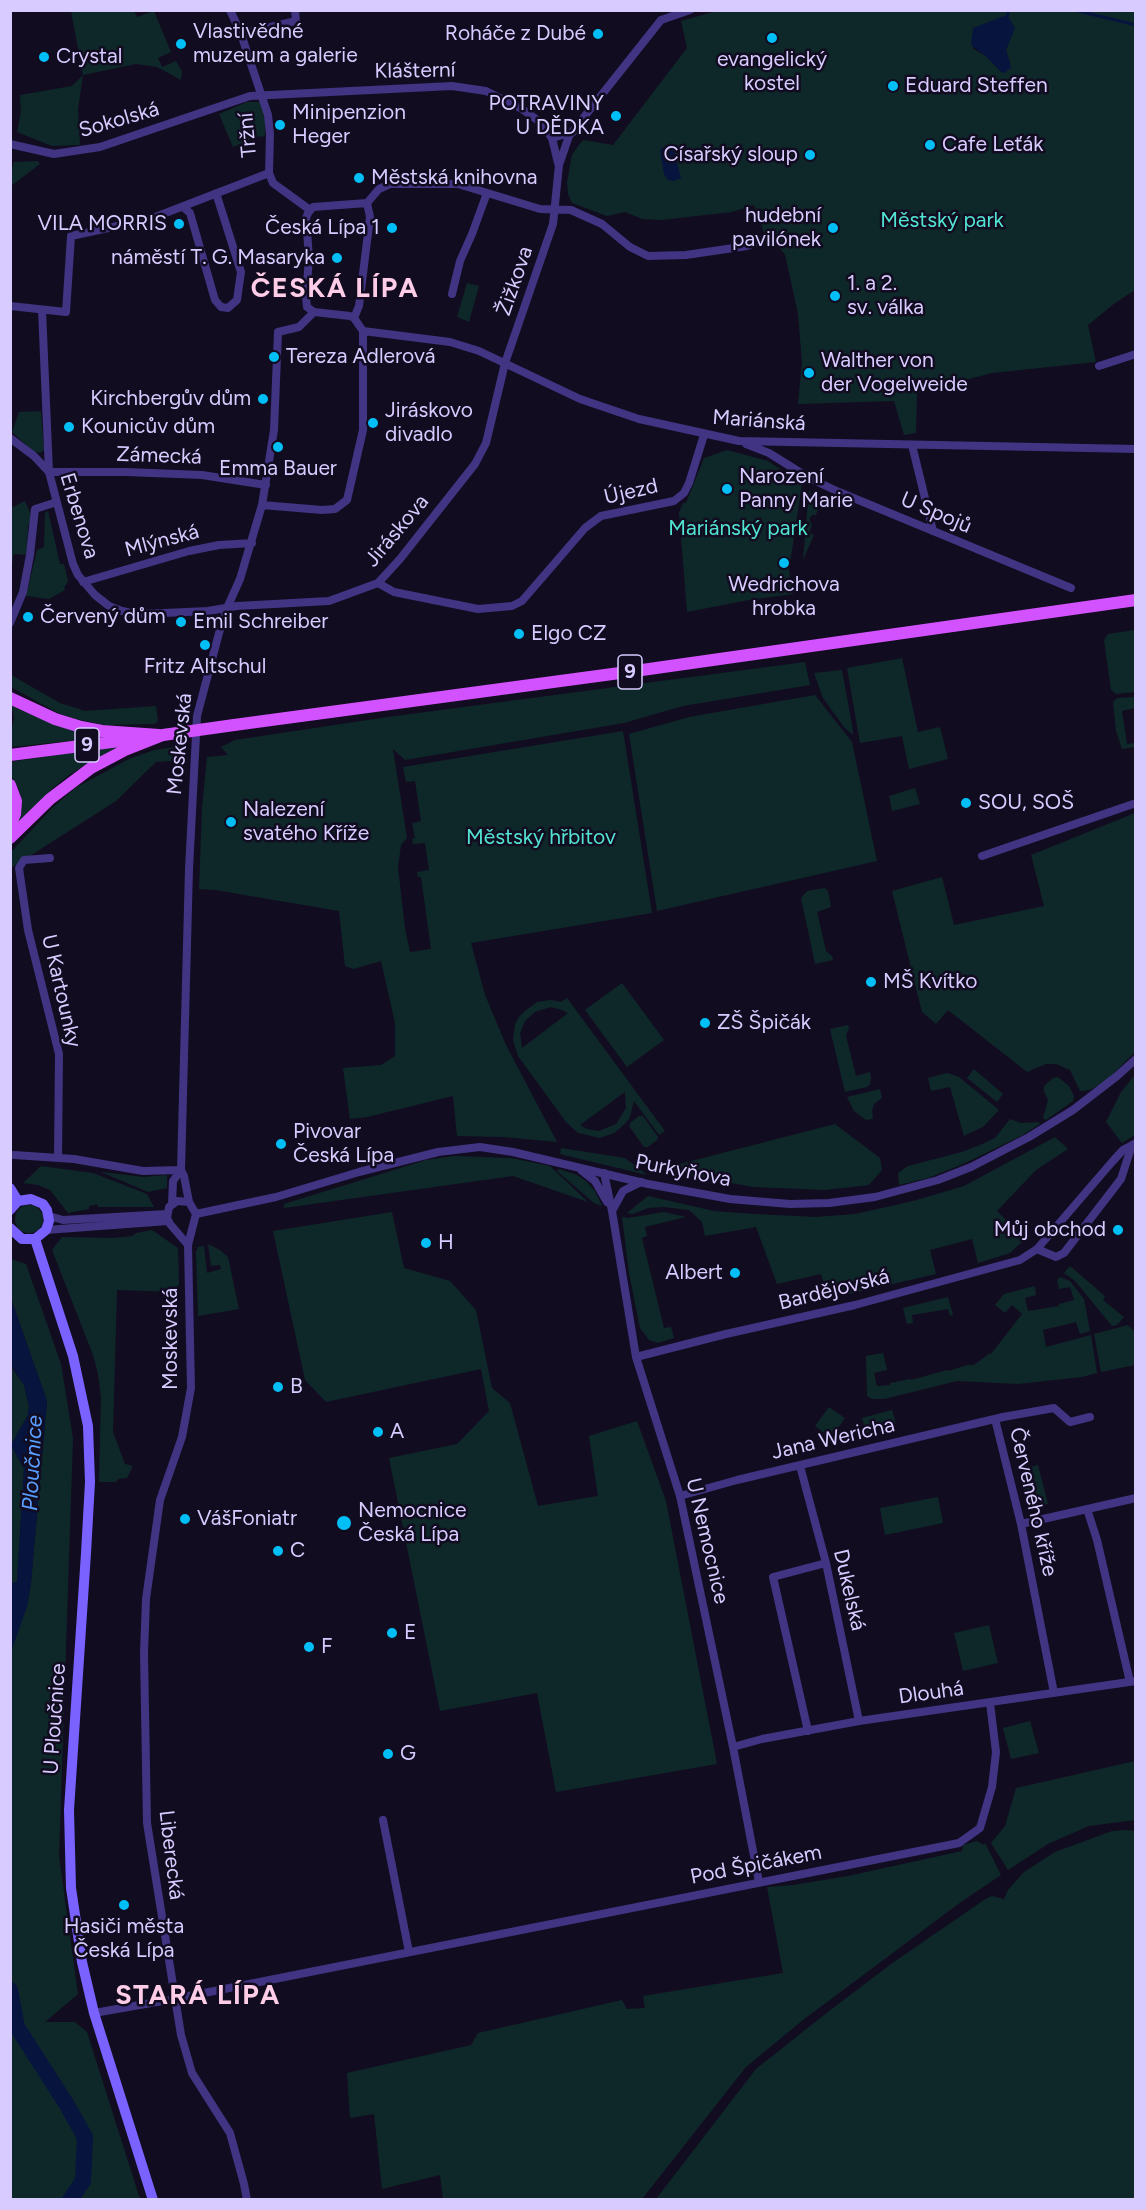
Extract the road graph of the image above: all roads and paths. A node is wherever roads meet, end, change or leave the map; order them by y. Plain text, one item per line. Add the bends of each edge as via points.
1 (230, 10) edge
2 (295, 10) edge
3 (690, 10) edge
4 (241, 34) junction
5 (261, 95) junction
6 (235, 102) joint
7 (573, 132) junction
8 (552, 138) junction
9 (10, 144) edge
10 (559, 165) junction
11 (268, 173) junction
12 (216, 193) junction
13 (487, 193) junction
14 (367, 203) junction
15 (183, 207) junction
16 (310, 210) junction
17 (556, 210) junction
18 (762, 240) dead end
19 (452, 294) dead end
20 (10, 306) edge
21 (42, 310) junction
22 (314, 312) junction
23 (354, 318) junction
24 (363, 331) junction
25 (1136, 354) edge
26 (505, 363) junction
27 (1098, 366) dead end
28 (704, 435) junction
29 (10, 438) edge
30 (739, 441) junction
31 (912, 445) junction
32 (1136, 450) edge
33 (49, 472) junction
34 (266, 485) junction
35 (57, 502) junction
36 (262, 505) junction
37 (933, 531) junction
38 (252, 543) junction
39 (83, 582) junction
40 (378, 583) junction
41 (1071, 588) dead end
42 (1136, 600) edge
43 (227, 608) junction
44 (10, 623) edge
45 (10, 698) edge
46 (163, 735) junction
47 (10, 755) edge
48 (10, 785) edge
49 (1136, 802) edge
50 (10, 826) edge
51 (10, 838) edge
52 (982, 856) dead end
53 (50, 858) dead end
54 (1136, 1059) edge
55 (1134, 1144) edge
56 (14, 1155) dead end
57 (58, 1158) junction
58 (579, 1168) junction
59 (180, 1170) junction
60 (603, 1173) junction
61 (642, 1182) junction
62 (10, 1188) edge
63 (189, 1202) junction
64 (172, 1204) junction
65 (14, 1206) edge
66 (612, 1211) junction
67 (196, 1214) junction
68 (49, 1216) junction
69 (168, 1218) junction
70 (192, 1226) junction
71 (10, 1228) edge
72 (175, 1229) junction
73 (46, 1230) junction
74 (35, 1239) junction
75 (188, 1245) junction
76 (1037, 1248) junction
77 (636, 1357) junction
78 (1090, 1417) dead end
79 (995, 1419) junction
80 (801, 1466) junction
81 (680, 1496) junction
82 (1136, 1498) edge
83 (160, 1500) joint
84 (1087, 1509) junction
85 (1021, 1524) junction
86 (826, 1563) junction
87 (1133, 1681) edge
88 (1054, 1693) junction
89 (990, 1703) junction
90 (859, 1722) junction
91 (808, 1731) junction
92 (734, 1747) junction
93 (383, 1820) dead end
94 (759, 1882) junction
95 (409, 1952) junction
96 (174, 1999) junction
97 (94, 2013) junction
98 (153, 2199) edge
99 (246, 2199) edge

1 - 4 street, Tržní
2 - 4 street via 296,21
3 - 7 street via 661,20
4 - 5 street, Tržní
5 - 6 street, Klášterní
5 - 8 street, Klášterní via 452,86 486,91 540,122
5 - 11 street, Tržní via 269,124
6 - 9 street, Sokolská via 100,147 54,154
7 - 8 street
7 - 10 street
8 - 10 street, Klášterní
10 - 17 street
11 - 12 street
11 - 16 street via 273,183
12 - 15 street
12 - 15 street via 241,272 237,300 228,308 215,300 190,213
13 - 14 street via 458,184 390,183
13 - 17 street
13 - 19 street via 460,261
14 - 16 street via 319,205
14 - 23 street via 370,217 360,306
15 - 21 street via 150,219 71,236 66,312
16 - 22 street via 306,218 306,302
17 - 18 street via 571,210 602,224 648,256 686,255
17 - 26 street, Žižkova
20 - 21 street
21 - 33 street
22 - 23 street
22 - 34 street, Moskevská via 299,327 278,332 274,430
23 - 24 street
24 - 26 street, Mariánská via 450,342
24 - 36 street via 363,430 347,500 335,509
25 - 27 street
26 - 28 street, Mariánská via 580,399
26 - 40 street, Jiráskova via 486,443 475,464
28 - 30 street, Mariánská
28 - 40 street, Újezd via 684,493 675,501 601,516 512,606 478,609 394,592
29 - 33 street, Erbenova
30 - 31 street, Mariánská
30 - 37 street, U Spojů via 769,453 809,478
31 - 32 street, Mariánská
31 - 37 street
33 - 34 street, Zámecká via 202,475
33 - 35 street, Erbenova
34 - 36 street, Moskevská
35 - 39 street, Erbenova via 73,564
35 - 44 street via 35,509 23,592
36 - 38 street, Moskevská
37 - 41 street, U Spojů
38 - 39 street, Mlýnská via 189,551
38 - 43 street, Moskevská
39 - 43 street, Jiráskova via 110,606 136,614
40 - 43 street, Jiráskova via 330,601
42 - 46 main road, 9, bridge
43 - 59 street, Moskevská via 197,716
45 - 46 main road via 81,727
46 - 47 main road, 9
46 - 51 main road via 84,773
48 - 50 main road via 16,801
49 - 52 street
53 - 57 street, U Kartounky via 24,860 20,868 28,930 59,1054
54 - 61 street, Purkyňova via 1073,1110 1029,1137 971,1167 896,1193 829,1203 790,1204 730,1199
55 - 76 street, Bardějovská via 1123,1150
55 - 76 street, Bardějovská via 1121,1179 1064,1253 1056,1257
56 - 57 street
57 - 59 street via 144,1171
58 - 60 street, Purkyňova
58 - 66 street, U Nemocnice via 594,1181
58 - 67 street, Purkyňova via 513,1152 471,1148 429,1154 276,1197
59 - 63 street
59 - 64 street via 173,1181
60 - 61 street, Purkyňova
60 - 66 street, U Nemocnice
61 - 66 street via 623,1191
62 - 65 main road
63 - 64 street
63 - 67 street
64 - 69 street
65 - 68 main road via 31,1198 38,1200
66 - 77 street, U Nemocnice
67 - 70 street
68 - 69 street via 63,1220
68 - 73 main road
69 - 72 street
69 - 73 street
70 - 72 street
70 - 75 street, Moskevská
71 - 74 main road via 22,1239
72 - 75 street
73 - 74 main road
74 - 97 main road, U Ploučnice via 73,1356 88,1426 90,1482 70,1776 69,1847 82,1962
75 - 83 street, Moskevská via 191,1388 182,1437
76 - 77 street, Bardějovská via 1011,1263
77 - 81 street, U Nemocnice
78 - 79 street, Červeného kříže via 1070,1422 1054,1408
79 - 80 street, Jana Wericha
79 - 85 street, Červeného kříže
80 - 81 street, Jana Wericha
80 - 86 street, Dukelská
81 - 92 street, U Nemocnice
82 - 84 street
83 - 96 street, Liberecká via 146,1599 145,1767 147,1823
84 - 85 street
84 - 87 street
85 - 88 street, Červeného kříže
86 - 90 street, Dukelská
86 - 91 street via 773,1577
87 - 88 street, Dlouhá
88 - 89 street, Dlouhá
89 - 90 street, Dlouhá
89 - 94 street, Pod Špičákem via 996,1752 992,1787 980,1828 959,1842
90 - 91 street, Dlouhá
91 - 92 street, Dlouhá
92 - 94 street, U Nemocnice
93 - 95 street
94 - 95 street, Pod Špičákem
95 - 96 street, Pod Špičákem
96 - 97 street, Pod Špičákem
96 - 99 street, Liberecká via 192,2073 230,2133
97 - 98 main road, U Ploučnice

